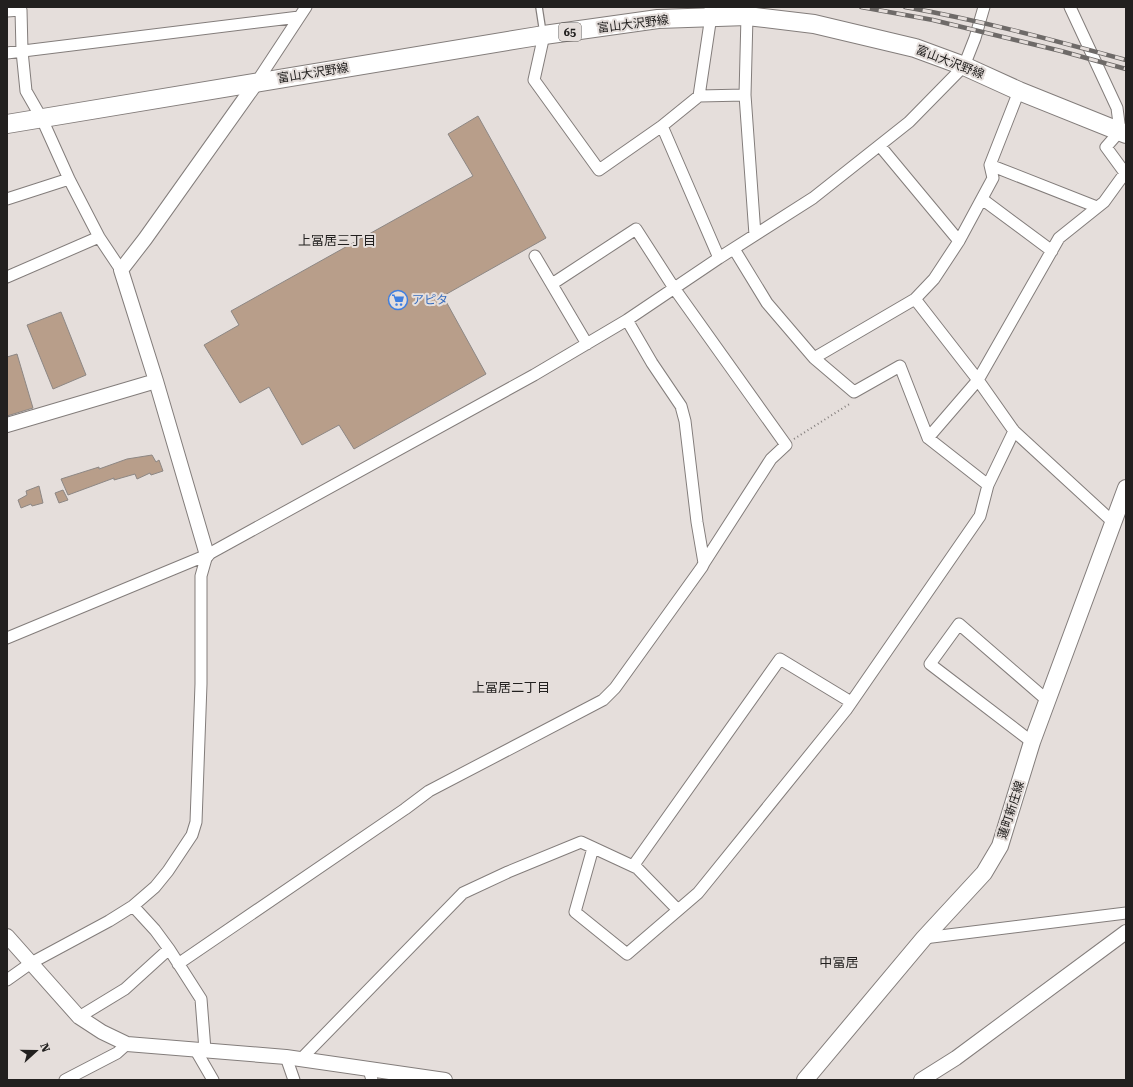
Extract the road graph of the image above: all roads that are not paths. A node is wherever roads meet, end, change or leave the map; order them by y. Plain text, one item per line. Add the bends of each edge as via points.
1 (306, 7) edge
2 (539, 7) edge
3 (984, 7) edge
4 (1070, 7) edge
5 (7, 10) edge
6 (710, 12) edge
7 (747, 16) junction
8 (299, 17) junction
9 (544, 36) junction
10 (22, 51) junction
11 (7, 53) edge
12 (964, 66) junction
13 (256, 83) junction
14 (1019, 91) junction
15 (745, 95) junction
16 (699, 96) junction
17 (42, 119) junction
18 (7, 124) edge
19 (662, 126) junction
20 (1124, 134) edge
21 (880, 146) junction
22 (990, 165) junction
23 (69, 179) junction
24 (7, 199) edge
25 (982, 199) junction
26 (1097, 207) junction
27 (755, 235) junction
28 (99, 237) junction
29 (959, 241) junction
30 (734, 248) junction
31 (1052, 251) junction
32 (535, 256) dead end
33 (719, 258) junction
34 (121, 270) junction
35 (7, 277) edge
36 (552, 284) junction
37 (674, 288) junction
38 (915, 299) junction
39 (627, 320) junction
40 (587, 344) junction
41 (814, 358) junction
42 (978, 380) junction
43 (156, 381) junction
44 (7, 424) edge
45 (1014, 431) junction
46 (928, 438) junction
47 (988, 485) junction
48 (1126, 488) edge
49 (1114, 523) junction
50 (207, 555) junction
51 (704, 563) junction
52 (7, 638) edge
53 (1048, 701) junction
54 (851, 702) junction
55 (1032, 742) junction
56 (593, 848) junction
57 (633, 866) junction
58 (133, 906) junction
59 (678, 910) junction
60 (1126, 913) edge
61 (1126, 932) edge
62 (7, 936) edge
63 (924, 938) junction
64 (169, 950) junction
65 (31, 963) junction
66 (178, 964) junction
67 (7, 980) edge
68 (79, 1017) junction
69 (127, 1044) junction
70 (200, 1050) junction
71 (286, 1057) junction
72 (301, 1059) junction
73 (371, 1075) edge
74 (65, 1080) edge
75 (213, 1080) edge
76 (294, 1080) edge
77 (445, 1080) edge
78 (805, 1080) edge
79 (921, 1080) edge

1 - 8 street
2 - 9 lane
3 - 12 street
4 - 20 street via 1117,108
5 - 10 street via 21,10
6 - 7 main road, 富山大沢野線 / 65
6 - 9 main road, 富山大沢野線 / 65
6 - 16 street
7 - 12 main road, 富山大沢野線 / 65 via 814,24 915,48
7 - 15 street
8 - 10 street
8 - 13 street
9 - 13 main road, 富山大沢野線 / 65
9 - 19 street via 534,80 599,170
10 - 11 street
10 - 17 street via 26,91
12 - 14 main road, 富山大沢野線 / 65
12 - 21 street via 909,122
13 - 17 main road, 富山大沢野線 / 65
13 - 34 street
14 - 20 main road, 富山大沢野線 / 65
14 - 22 street
15 - 16 street
15 - 27 street
16 - 19 street
17 - 18 main road, 富山大沢野線 / 65
17 - 23 street
19 - 33 street
20 - 26 street via 1106,146 1126,173 1104,202
21 - 27 street via 813,198
21 - 29 street
22 - 25 street via 993,178
22 - 26 street
23 - 24 street
23 - 28 street
25 - 29 street
25 - 31 street
26 - 31 street via 1059,238
27 - 30 street
28 - 34 street
28 - 35 street
29 - 38 street via 934,279
30 - 33 street
30 - 41 street via 767,303
31 - 42 street
32 - 36 street
33 - 37 street
34 - 43 street
36 - 37 street via 636,229
36 - 40 street
37 - 39 street
37 - 51 street via 786,445 771,459
38 - 41 street
38 - 42 street
39 - 40 street
39 - 51 street via 681,406
40 - 50 street
41 - 46 street via 854,392 900,366
42 - 45 street
42 - 46 street
43 - 44 street
43 - 50 street
45 - 47 street
45 - 49 street
46 - 47 street
47 - 54 street via 980,516
48 - 49 main road, 蓮町新庄線
49 - 53 main road, 蓮町新庄線
50 - 52 street
50 - 58 street via 201,576 201,684 196,822 192,835 168,871 155,887
51 - 66 street via 615,688 603,700 429,791
53 - 55 main road, 蓮町新庄線
53 - 55 street via 959,624 930,664
54 - 57 street via 780,659
54 - 59 street via 698,893
55 - 63 main road, 蓮町新庄線 via 1000,846 984,873
56 - 57 street
56 - 59 street via 575,912 627,954
56 - 72 street via 581,842 463,893
57 - 59 street
58 - 64 street
58 - 65 street
60 - 63 street
61 - 79 street via 956,1058
62 - 65 street
63 - 78 main road, 蓮町新庄線
64 - 66 street
64 - 68 street via 125,989
65 - 67 street
65 - 68 street
66 - 70 street via 200,999
68 - 69 street
69 - 70 street
69 - 74 street via 117,1053
70 - 71 street
70 - 75 street
71 - 72 street
71 - 76 street
72 - 73 street
73 - 77 street

